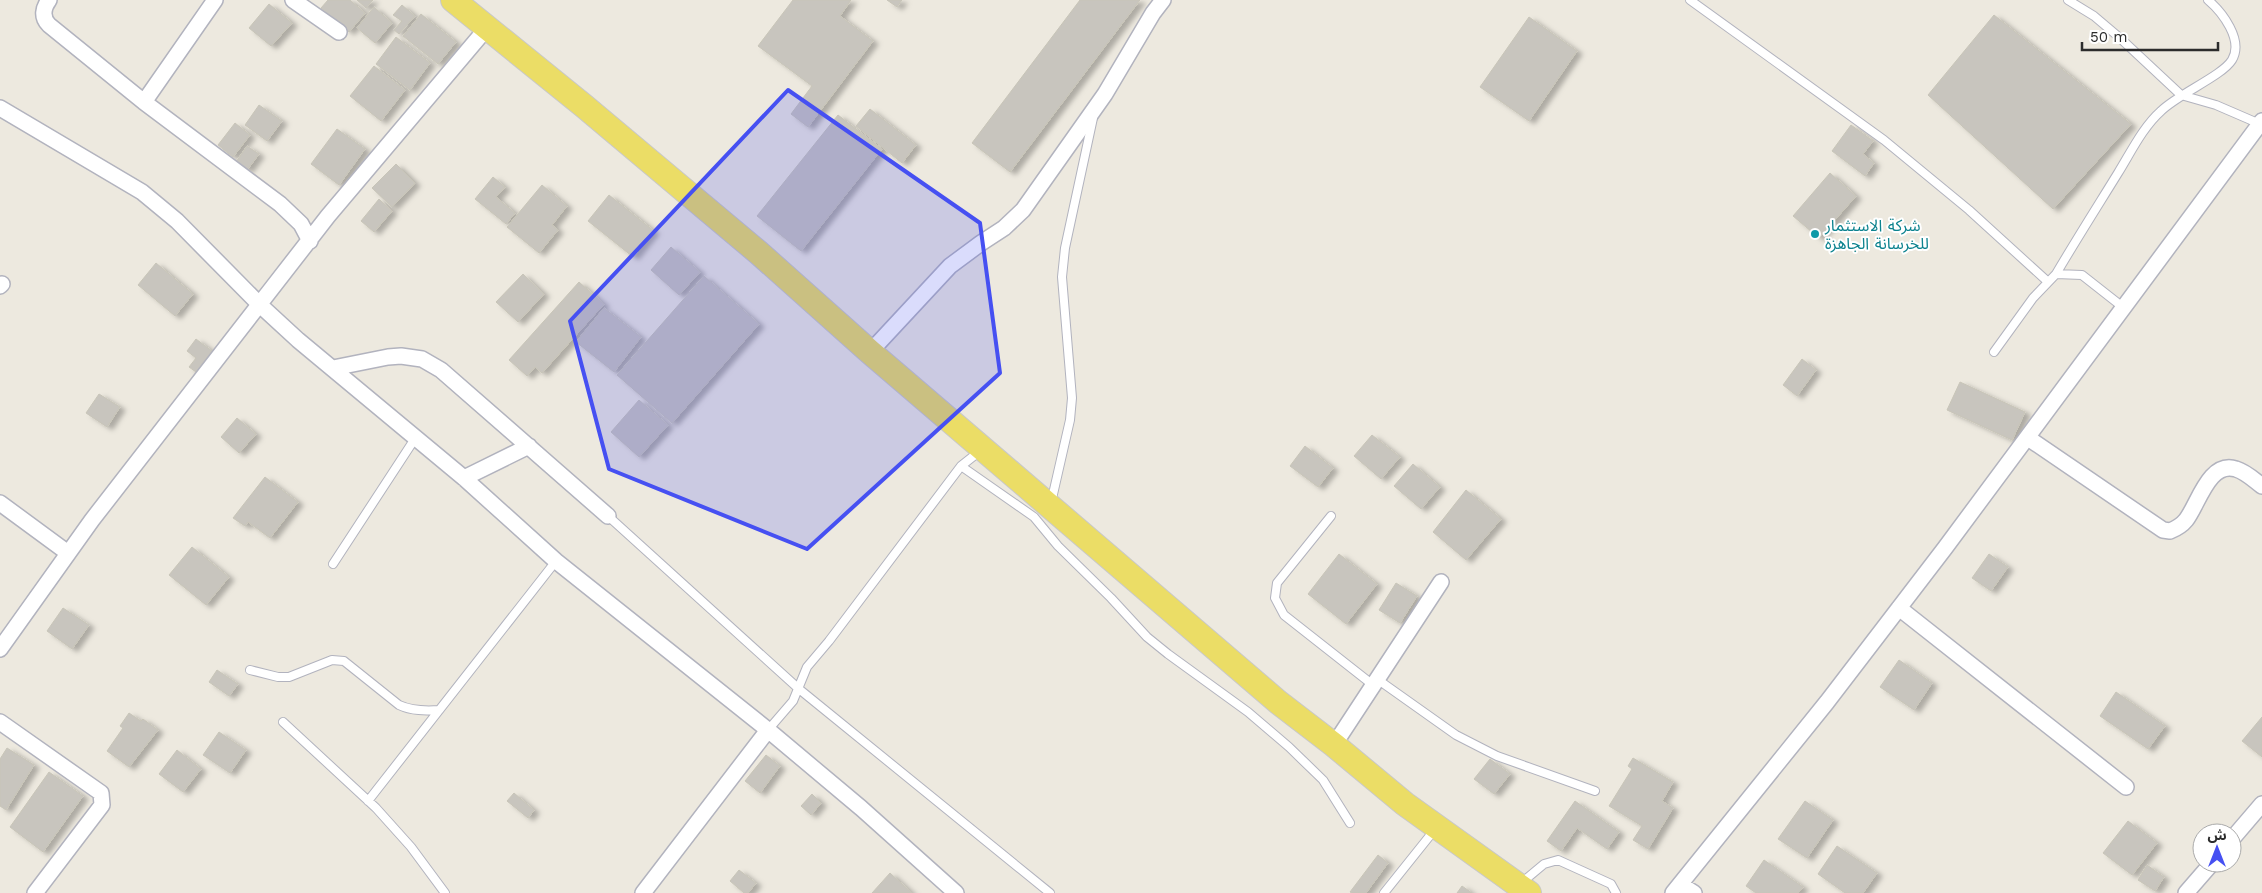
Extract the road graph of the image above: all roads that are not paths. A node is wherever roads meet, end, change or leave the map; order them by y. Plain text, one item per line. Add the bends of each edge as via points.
1 (49, 0) edge
2 (215, 0) edge
3 (293, 0) edge
4 (453, 0) edge
5 (1163, 0) edge
6 (1690, 0) edge
7 (2068, 0) edge
8 (2208, 0) edge
9 (486, 28) junction
10 (339, 32) dead end
11 (2180, 95) junction
12 (144, 102) junction
13 (1096, 107) junction
14 (0, 108) edge
15 (2261, 123) edge
16 (310, 241) junction
17 (2056, 274) junction
18 (2047, 281) junction
19 (260, 305) junction
20 (2124, 308) junction
21 (870, 352) junction
22 (1994, 352) dead end
23 (333, 368) junction
24 (416, 437) junction
25 (2028, 438) junction
26 (529, 446) junction
27 (982, 448) junction
28 (961, 466) junction
29 (464, 478) junction
30 (2262, 486) edge
31 (0, 503) edge
32 (1050, 505) junction
33 (608, 516) joint
34 (1331, 516) dead end
35 (68, 553) junction
36 (556, 561) junction
37 (333, 564) dead end
38 (1441, 582) dead end
39 (1899, 608) junction
40 (0, 650) edge
41 (250, 670) dead end
42 (1375, 682) junction
43 (799, 689) junction
44 (439, 710) junction
45 (0, 722) edge
46 (283, 722) dead end
47 (768, 730) junction
48 (1334, 745) junction
49 (2126, 787) dead end
50 (1595, 792) dead end
51 (368, 801) junction
52 (2262, 804) edge
53 (1350, 824) dead end
54 (1437, 827) junction
55 (2242, 827) edge
56 (2203, 873) edge
57 (1676, 888) edge
58 (1524, 889) edge
59 (35, 893) edge
60 (445, 893) edge
61 (643, 893) edge
62 (956, 893) edge
63 (1050, 893) edge
64 (1384, 893) edge
65 (1616, 893) edge
66 (1694, 893) edge
67 (2186, 893) edge

1 - 12 street via 44,19 49,25
2 - 12 street
3 - 10 street
4 - 9 main road
5 - 13 street
6 - 18 lane via 1884,140 1970,210
7 - 11 lane via 2120,38
8 - 11 lane via 2230,28 2235,48 2232,59 2222,71
9 - 16 street via 361,175
9 - 21 main road via 684,190
11 - 15 lane
11 - 17 lane via 2160,111 2135,144
12 - 16 street via 286,210 301,224
13 - 21 street via 1023,210 1004,228 950,266
13 - 32 lane via 1065,248 1062,277 1072,398
14 - 19 street via 142,192 209,252
15 - 20 street
16 - 19 street
17 - 18 lane
17 - 20 lane via 2082,275
18 - 22 lane
19 - 23 street
19 - 35 street
20 - 25 street
21 - 27 main road
23 - 24 street
23 - 26 street via 388,357 422,359 441,370
24 - 29 street
24 - 37 lane
25 - 30 street via 2163,530 2170,531 2185,521 2211,477 2220,470 2234,468
25 - 39 street
26 - 29 street
26 - 33 street
27 - 28 lane
27 - 32 main road
28 - 43 lane via 807,667
28 - 53 lane via 1034,517 1058,546 1154,643 1248,712 1289,747 1323,780
29 - 36 street
31 - 35 street
32 - 48 main road via 1219,654
33 - 43 lane
34 - 42 lane via 1277,584 1275,598 1284,615
35 - 40 street
36 - 44 lane
36 - 47 street
38 - 42 street
39 - 49 street
39 - 57 street
41 - 44 lane via 289,677 332,660 344,661 399,705 420,711
42 - 48 street
42 - 50 lane via 1456,735 1497,756
43 - 47 lane
43 - 63 lane
44 - 51 lane
45 - 59 street via 101,793 103,800
46 - 51 lane
47 - 61 street
47 - 62 street
48 - 54 main road
51 - 60 lane via 410,847
52 - 55 street
54 - 58 main road
54 - 64 lane
56 - 67 street
57 - 66 street
58 - 65 lane via 1544,864 1558,860 1611,884

